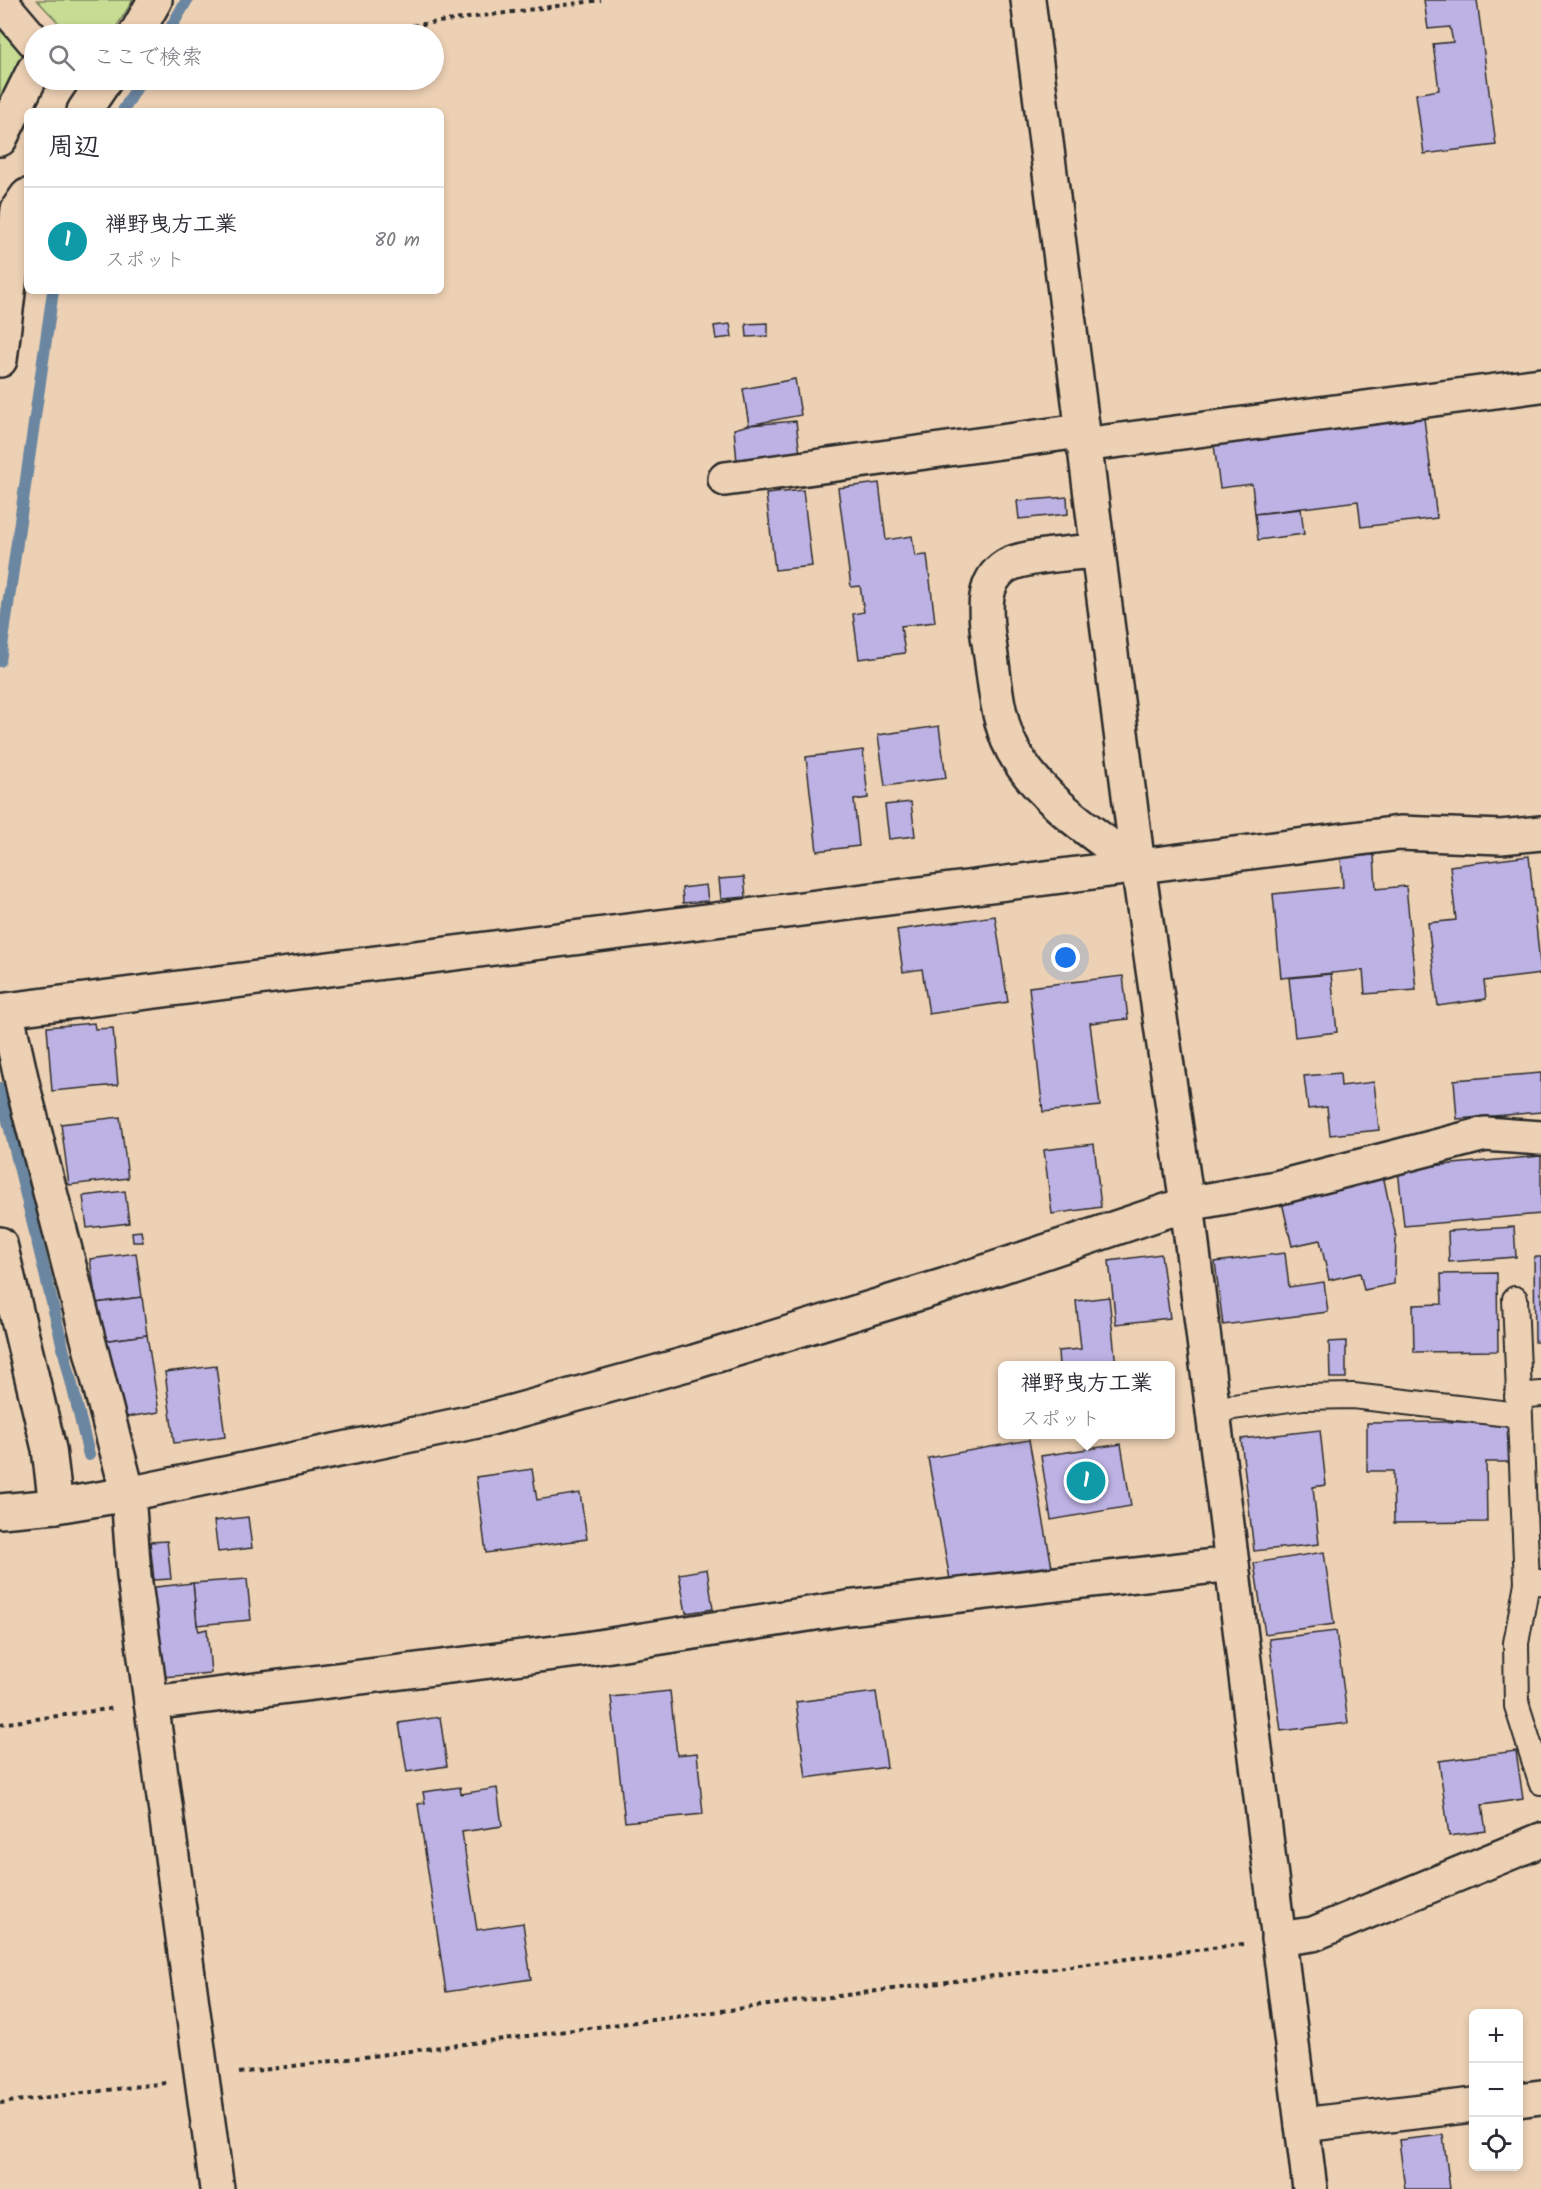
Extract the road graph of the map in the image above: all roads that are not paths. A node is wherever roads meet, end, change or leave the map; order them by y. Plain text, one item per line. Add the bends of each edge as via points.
1 (155, 0) edge
2 (1028, 0) edge
3 (5, 7) dead end
4 (142, 24) edge
5 (24, 29) edge
6 (24, 90) edge
7 (98, 90) edge
8 (86, 108) edge
9 (0, 139) edge
10 (15, 204) edge
11 (0, 360) edge
12 (1541, 385) edge
13 (1082, 438) junction
14 (725, 479) dead end
15 (1096, 551) junction
16 (1541, 833) edge
17 (1138, 866) junction
18 (1541, 1138) edge
19 (1187, 1204) junction
20 (0, 1244) edge
21 (1515, 1299) dead end
22 (1541, 1394) edge
23 (1518, 1405) junction
24 (1213, 1410) junction
25 (128, 1494) junction
26 (56, 1506) junction
27 (0, 1510) edge
28 (1232, 1564) junction
29 (1534, 1583) edge
30 (151, 1703) junction
31 (1541, 1782) edge
32 (1541, 1840) edge
33 (1278, 1939) junction
34 (1541, 2097) edge
35 (1523, 2099) edge
36 (1469, 2105) edge
37 (1302, 2125) junction
38 (217, 2189) edge
39 (1310, 2189) edge

1 - 4 street
2 - 13 street
3 - 5 street
6 - 9 street
7 - 8 street
10 - 11 street
12 - 13 street
13 - 14 street
13 - 15 street
15 - 17 street
15 - 17 street via 1008,564 994,576 987,590 986,621 1001,716 1009,741 1025,769 1068,816
16 - 17 street via 1501,837 1400,833
17 - 19 street
17 - 25 street via 6,1010
18 - 19 street via 1485,1134 1276,1188
19 - 24 street
19 - 25 street via 946,1285 694,1362 487,1419
20 - 26 street via 49,1449
21 - 23 lane
22 - 23 lane
23 - 24 lane via 1353,1396 1303,1397
23 - 29 lane
24 - 28 street
25 - 26 street
25 - 30 street via 134,1576
26 - 27 street
28 - 30 street via 847,1608 579,1650
28 - 33 street
29 - 31 lane via 1516,1643 1517,1706
30 - 38 street
32 - 33 street via 1313,1934
33 - 37 street
34 - 35 street
36 - 37 street
37 - 39 street

